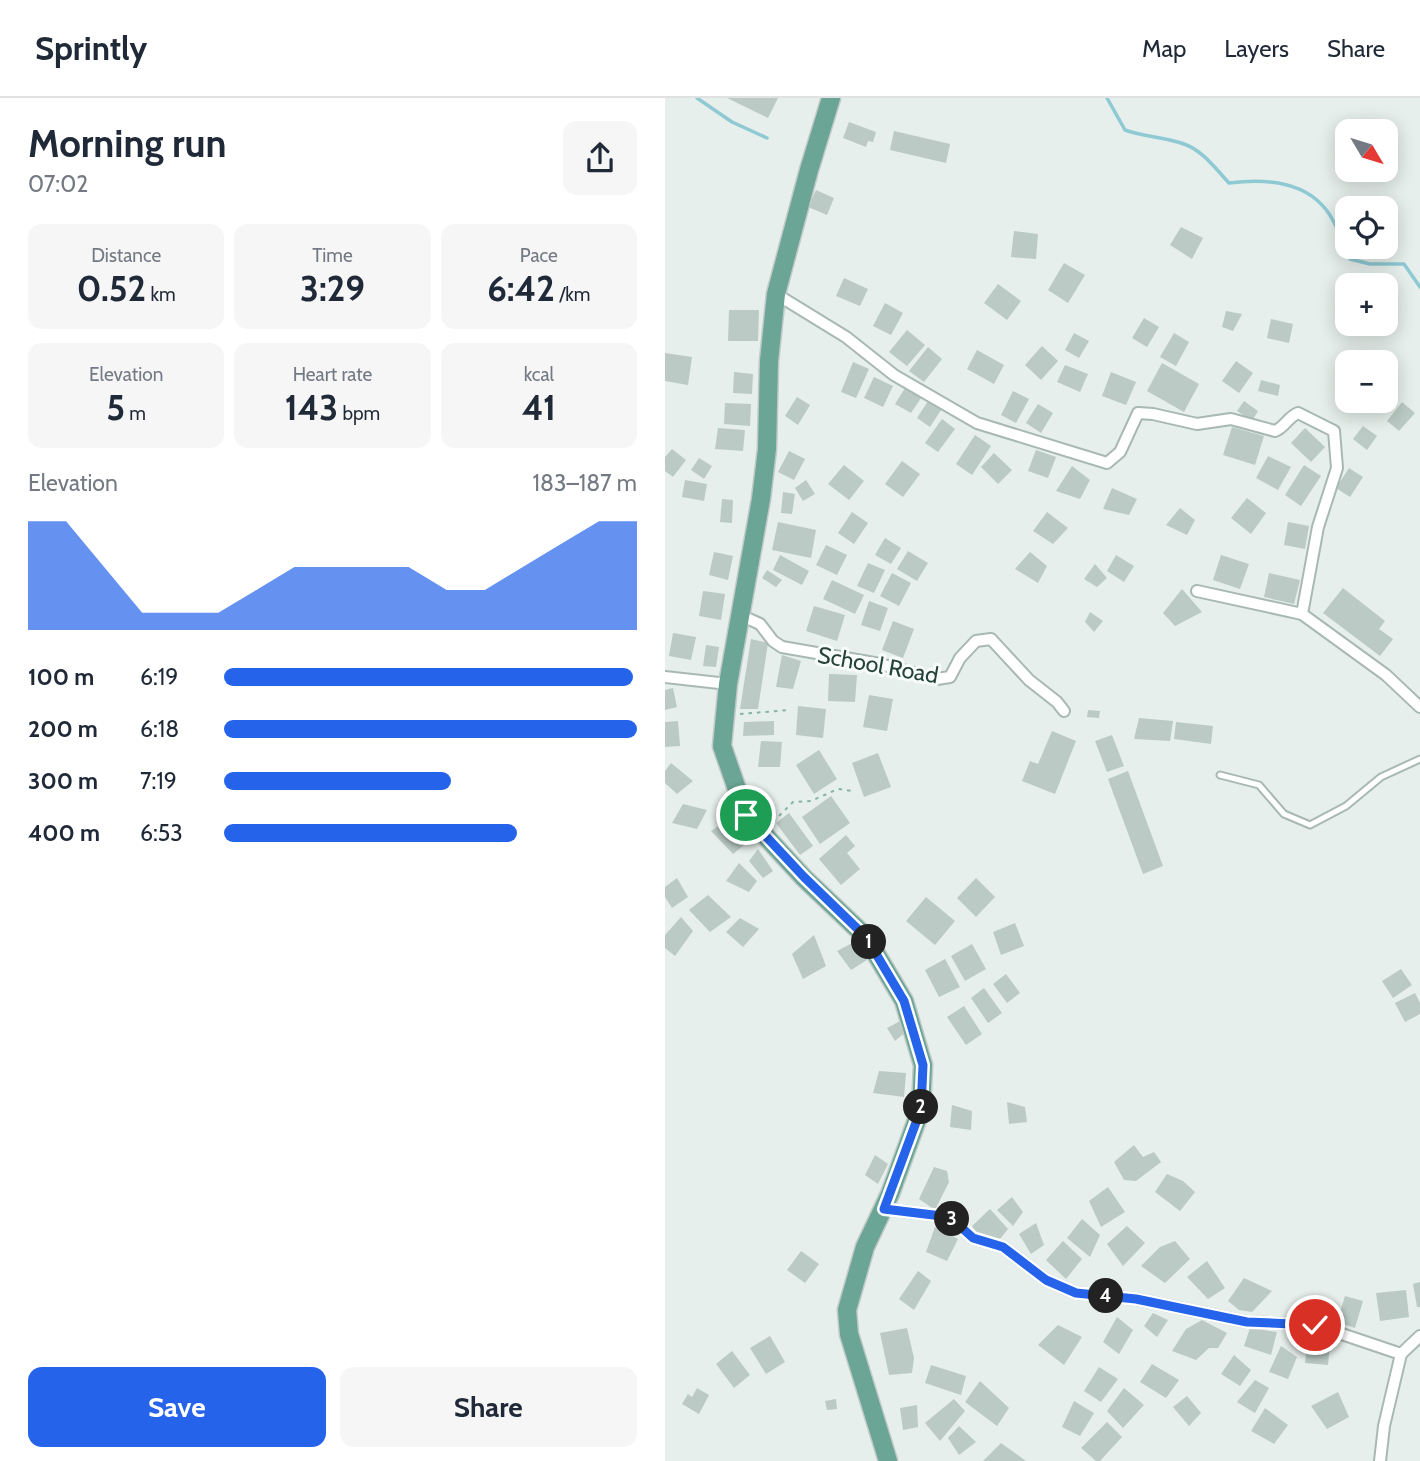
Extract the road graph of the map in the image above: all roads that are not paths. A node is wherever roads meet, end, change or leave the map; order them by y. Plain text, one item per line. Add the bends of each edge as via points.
1 (831, 98) edge
2 (776, 294) junction
3 (1197, 591) dead end
4 (1302, 614) junction
5 (740, 615) junction
6 (665, 677) edge
7 (728, 684) junction
8 (1420, 707) edge
9 (1064, 711) dead end
10 (1420, 759) edge
11 (1220, 775) dead end
12 (884, 1209) junction
13 (1420, 1336) edge
14 (1401, 1354) junction
15 (888, 1461) edge
16 (1380, 1461) edge

1 - 2 main road
2 - 4 street via 846,337 894,375 977,423 1088,459 1107,463 1120,452 1138,413 1197,424 1231,419 1275,430 1298,413 1334,432 1337,468 1318,527
2 - 5 main road via 767,449
3 - 4 street
4 - 8 street via 1386,675
5 - 7 main road
5 - 9 street, School Road via 760,624 782,647 937,679 950,677 976,641 991,639
6 - 7 street
7 - 12 main road via 722,746 746,815 866,937 904,1001 923,1065 921,1109
10 - 11 lane via 1381,777 1346,806 1310,825 1285,814 1259,785
12 - 14 street via 950,1217 973,1238 1003,1247 1046,1280 1076,1293 1136,1299 1247,1322 1315,1325
12 - 15 main road via 865,1247 847,1310 849,1334
13 - 14 street
14 - 16 street

